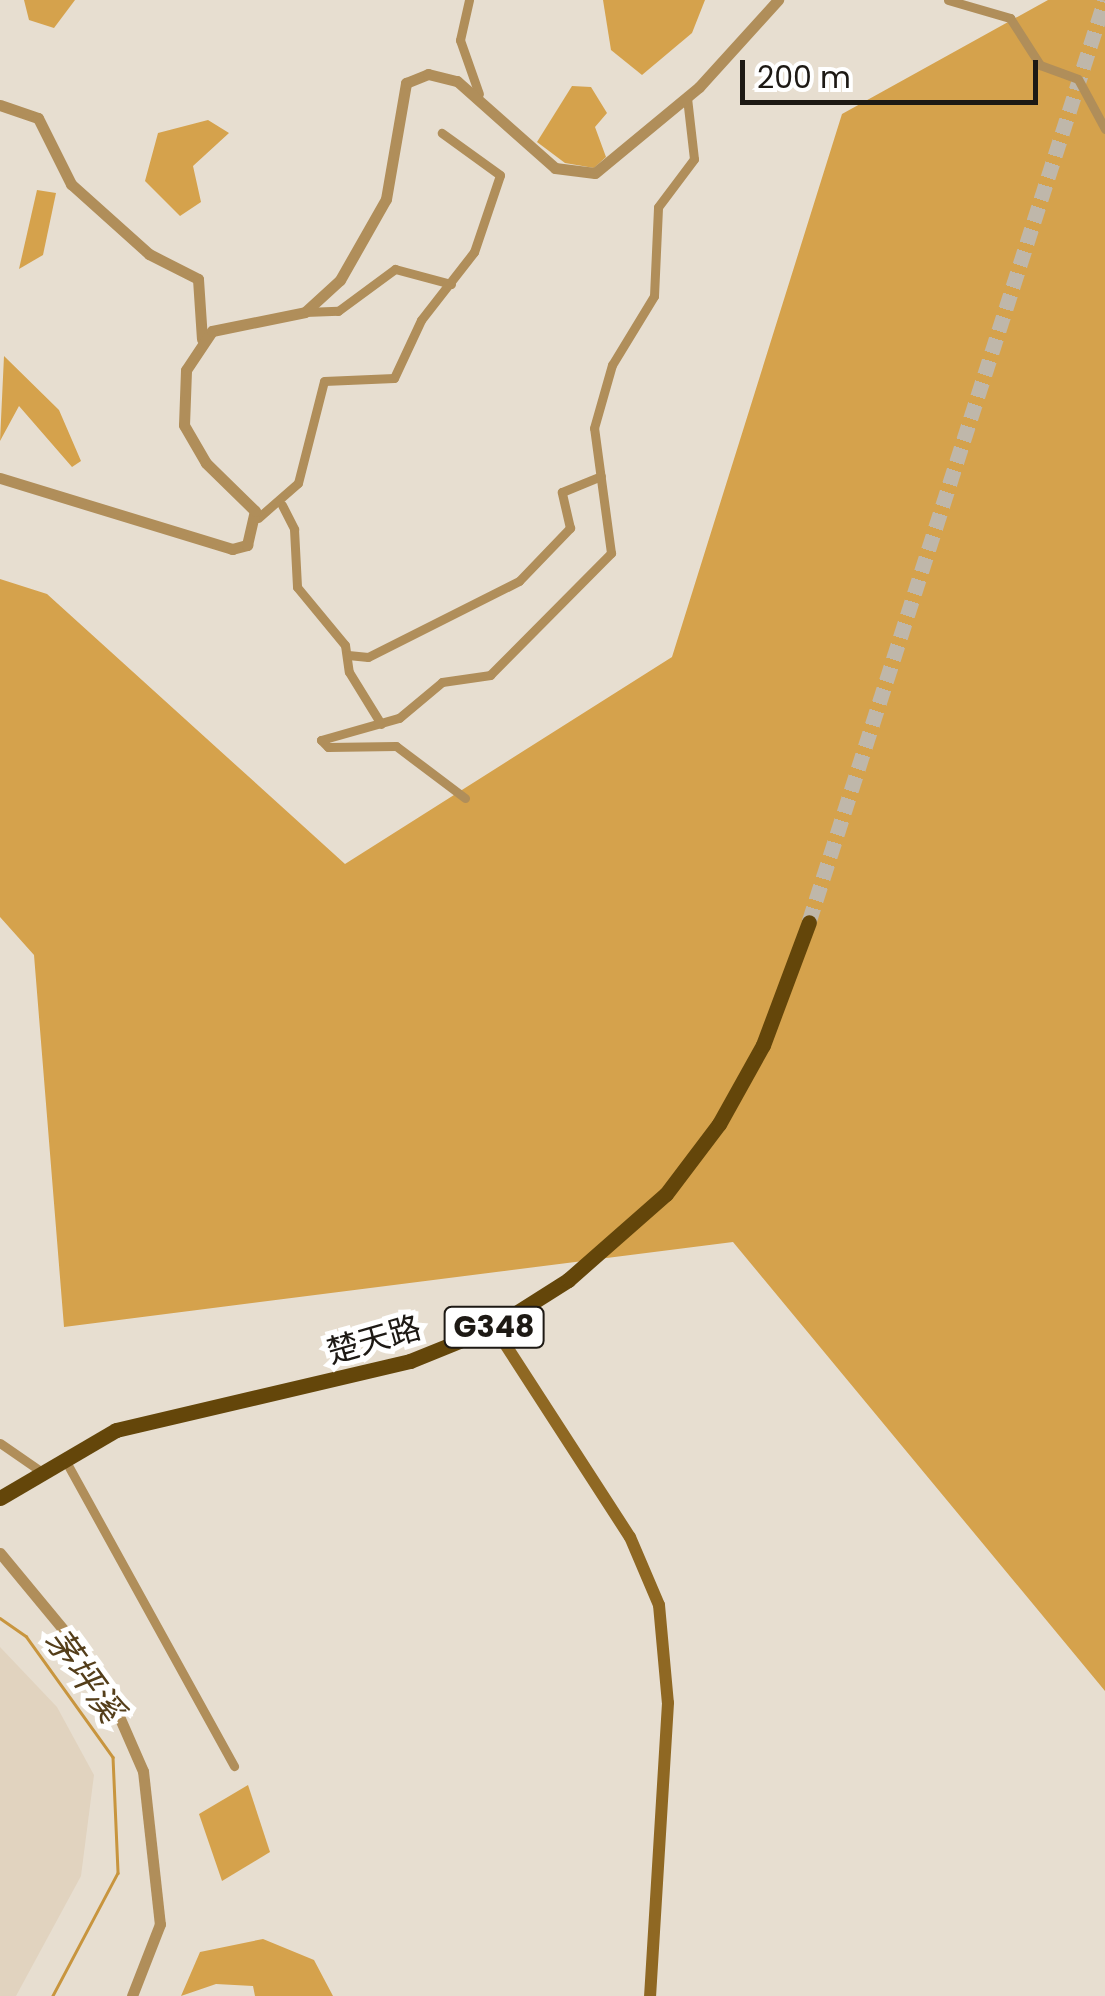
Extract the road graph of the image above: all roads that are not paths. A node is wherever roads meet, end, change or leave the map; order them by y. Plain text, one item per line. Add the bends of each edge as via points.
1 (469, 0) edge
2 (778, 0) edge
3 (948, 0) edge
4 (479, 94) junction
5 (687, 98) junction
6 (0, 104) edge
7 (1105, 129) edge
8 (442, 133) dead end
9 (451, 284) junction
10 (305, 312) junction
11 (202, 339) junction
12 (601, 476) junction
13 (0, 478) edge
14 (282, 505) junction
15 (258, 518) junction
16 (348, 654) junction
17 (381, 724) junction
18 (464, 798) dead end
19 (809, 922) tunnel mouth
20 (494, 1326) junction
21 (0, 1444) edge
22 (63, 1456) junction
23 (39, 1470) junction
24 (0, 1498) edge
25 (0, 1553) edge
26 (234, 1766) dead end
27 (132, 1996) edge
28 (650, 1996) edge

1 - 4 street via 460,40
2 - 5 street
3 - 7 street via 1010,18 1040,65 1078,79
4 - 5 street via 546,161 585,175 622,158
4 - 10 street via 436,75 406,83 381,215 340,280
5 - 12 street via 694,158 658,207 654,296 612,365 594,428
6 - 11 street via 38,118 71,184 149,254 198,279
8 - 9 street via 500,175 474,252
9 - 10 street via 395,268 338,311
9 - 14 street via 394,378 324,381 303,471
10 - 11 street via 238,322
11 - 15 street via 183,380 184,425
12 - 16 street via 562,492 570,528 519,581 368,657
12 - 17 street via 611,553 562,611 490,675 442,682
13 - 15 street via 232,550 252,540
14 - 15 street
14 - 16 street via 294,529 297,587
16 - 17 street
17 - 18 street via 320,742 396,746
19 - 20 highway, 楚天路 / G348 via 763,1045 694,1159 603,1254
20 - 22 highway, 楚天路 / G348 via 366,1373 156,1417
20 - 28 main road via 630,1537 659,1605 668,1703
21 - 23 street
22 - 23 highway, 楚天路 / G348
22 - 26 street
23 - 24 highway, 楚天路 / G348
25 - 27 street via 102,1675 143,1771 160,1924

